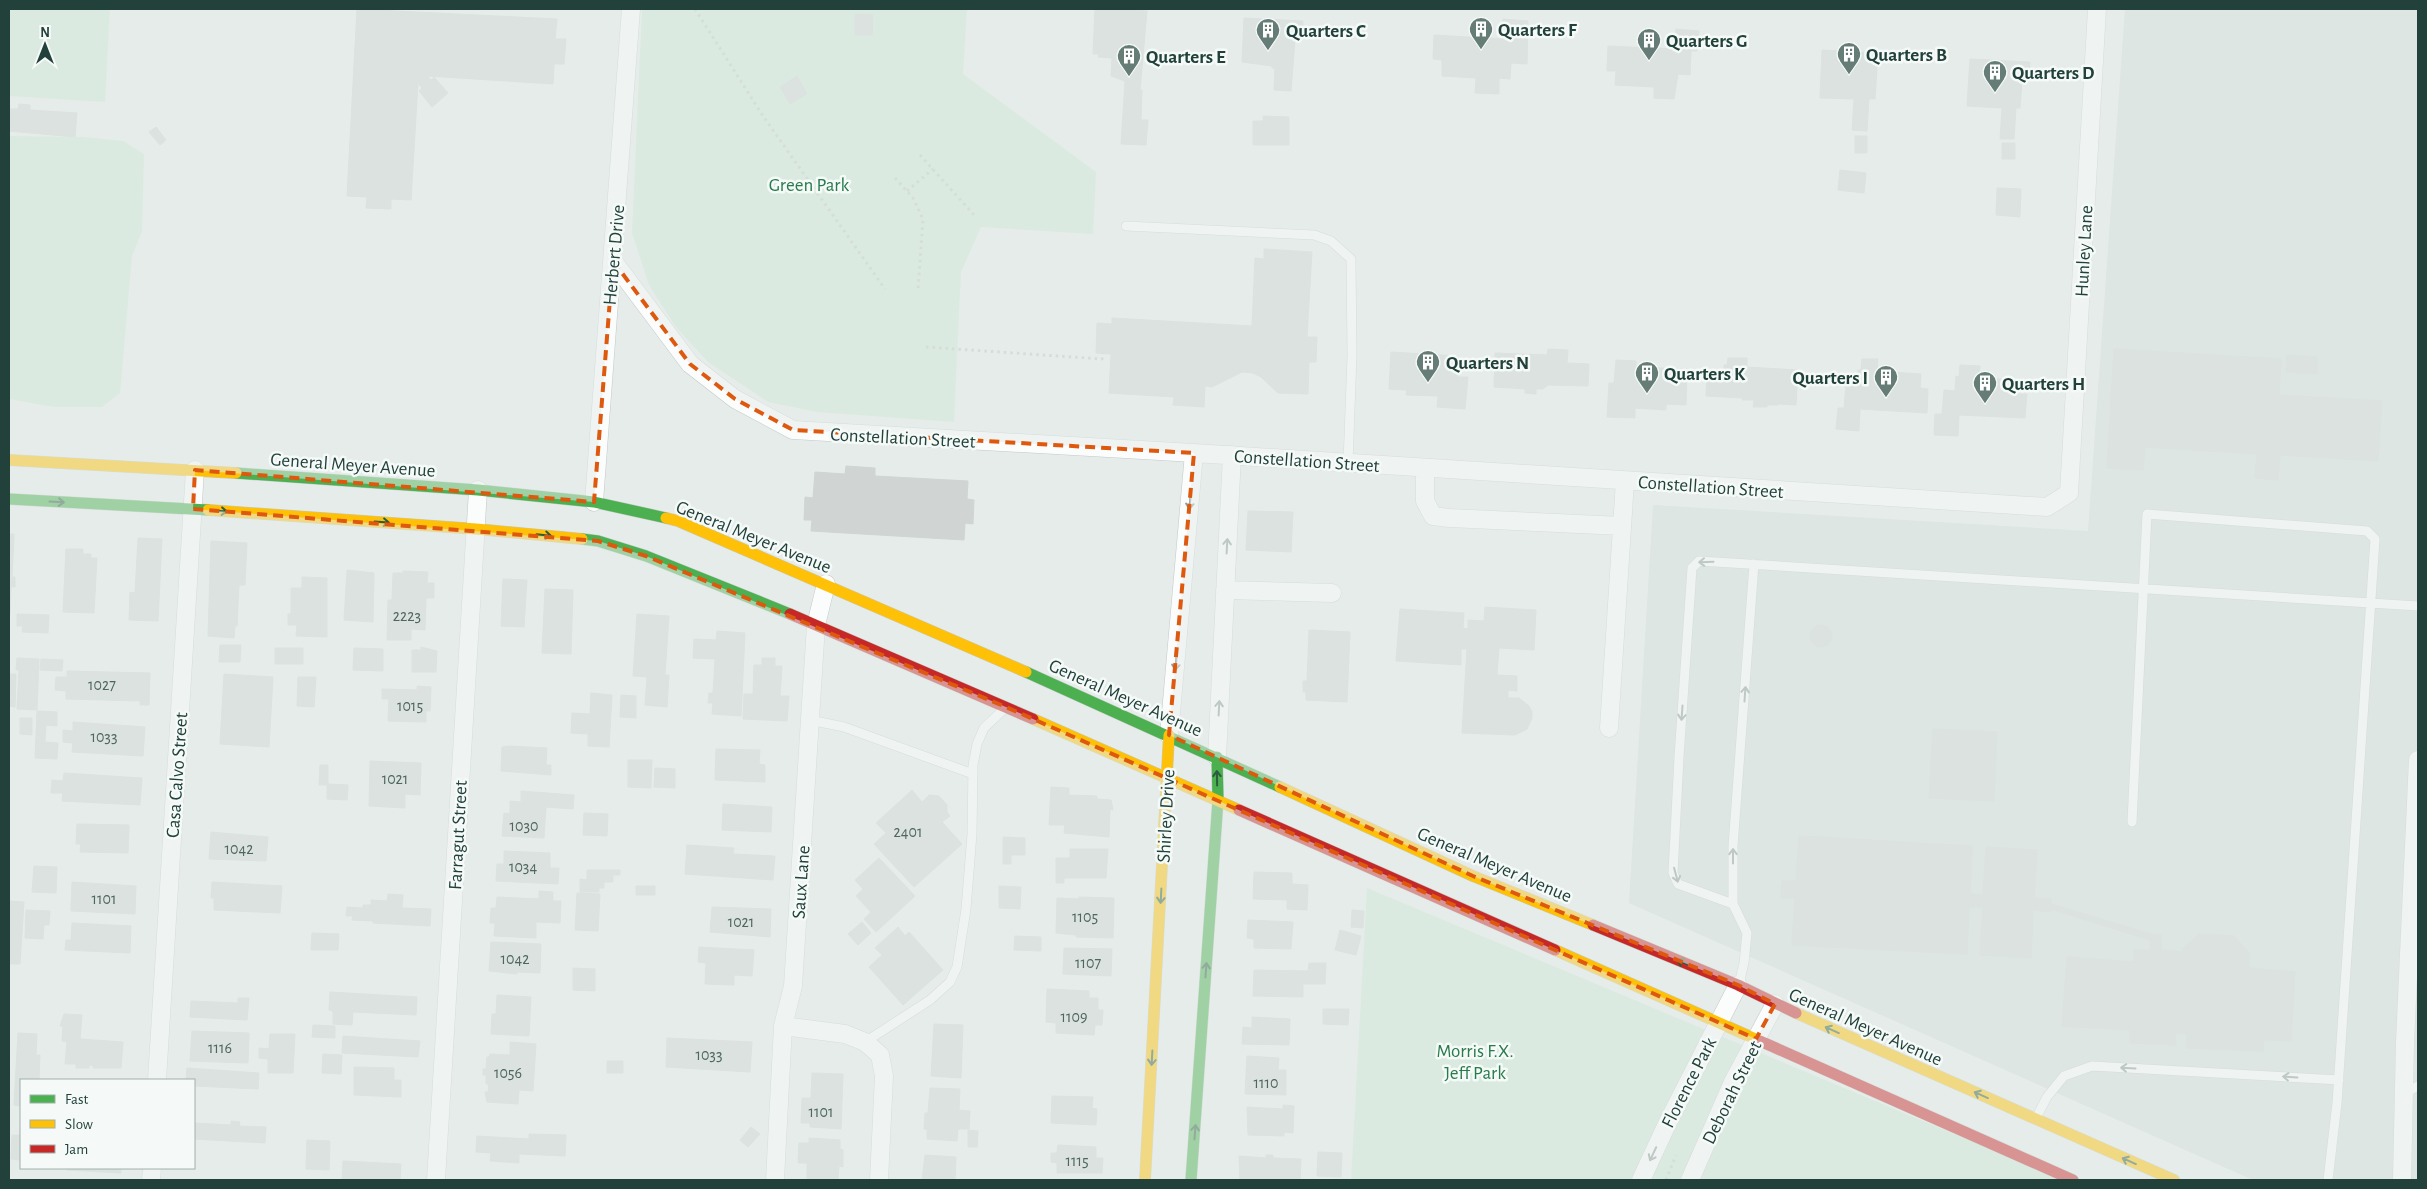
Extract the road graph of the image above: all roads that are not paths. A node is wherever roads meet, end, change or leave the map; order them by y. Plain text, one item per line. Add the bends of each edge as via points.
1 (631, 9) edge
2 (2097, 9) edge
3 (1126, 226) dead end
4 (613, 261) junction
5 (1194, 453) junction
6 (1232, 456) junction
7 (9, 460) edge
8 (1348, 463) junction
9 (1425, 468) junction
10 (195, 470) junction
11 (1625, 481) junction
12 (478, 490) junction
13 (2069, 493) joint
14 (9, 499) edge
15 (594, 502) junction
16 (193, 509) junction
17 (1622, 526) junction
18 (476, 529) junction
19 (1754, 564) junction
20 (826, 584) junction
21 (2143, 588) junction
22 (1225, 590) junction
23 (1332, 593) dead end
24 (2370, 603) junction
25 (2418, 606) edge
26 (816, 624) junction
27 (1006, 707) junction
28 (810, 720) junction
29 (1609, 728) dead end
30 (1169, 735) junction
31 (1217, 757) junction
32 (2418, 760) edge
33 (973, 774) junction
34 (1167, 777) junction
35 (1218, 800) junction
36 (2132, 822) dead end
37 (1733, 904) junction
38 (2415, 911) edge
39 (1738, 985) junction
40 (1775, 1004) junction
41 (1719, 1023) junction
42 (783, 1026) junction
43 (1756, 1039) junction
44 (865, 1042) junction
45 (157, 1079) edge
46 (2339, 1080) junction
47 (2412, 1089) edge
48 (2035, 1119) junction
49 (436, 1180) edge
50 (775, 1180) edge
51 (879, 1180) edge
52 (1145, 1180) edge
53 (1191, 1180) edge
54 (1641, 1180) edge
55 (1690, 1180) edge
56 (2073, 1180) edge
57 (2174, 1180) edge
58 (2328, 1180) edge
59 (2402, 1180) edge

1 - 4 street, Herbert Drive
2 - 13 street, Hunley Lane
3 - 8 lane via 1314,235 1331,241 1351,259
4 - 5 street, Constellation Street via 690,364 735,399 793,430
4 - 15 street, Herbert Drive
5 - 6 street, Constellation Street
5 -> 30 street, Shirley Drive
6 - 8 street, Constellation Street
22 -> 6 street
7 - 10 main road, General Meyer Avenue
8 - 9 street, Constellation Street
9 - 11 street, Constellation Street
9 - 17 street via 1425,501 1433,516
10 - 12 main road, General Meyer Avenue
10 - 16 street, Casa Calvo Street
11 - 13 street, Constellation Street via 2047,507
11 - 17 street
12 - 15 main road, General Meyer Avenue
12 - 18 street, Farragut Street
14 -> 16 main road
15 - 20 main road, General Meyer Avenue via 678,521
16 -> 18 main road
16 - 45 street, Casa Calvo Street
17 - 29 street
18 -> 26 main road via 598,541 646,556
18 - 49 street, Farragut Street
19 - 21 lane
37 -> 19 lane via 1733,846
19 -> 37 lane via 1699,561 1692,568 1679,757 1673,873 1678,884
20 - 26 street, Saux Lane
20 - 30 main road, General Meyer Avenue
21 - 24 lane
21 - 24 lane via 2147,514 2367,531 2375,539
21 - 36 lane
22 - 23 street
31 -> 22 street
24 - 25 lane
24 - 46 lane
26 - 27 main road
26 - 28 street, Saux Lane
27 - 33 lane via 984,728 977,744
27 - 34 main road
28 - 33 lane via 844,727
28 - 42 street, Saux Lane via 793,986
30 - 31 main road, General Meyer Avenue
30 - 34 main road, Shirley Drive
35 -> 31 main road
39 -> 31 main road, General Meyer Avenue via 1473,876
32 - 38 street
33 - 44 lane via 966,909 957,967 950,982 930,1000
34 - 35 main road
34 -> 52 main road, Shirley Drive
35 - 41 main road
53 -> 35 main road
37 - 39 lane via 1747,933
38 - 47 street
39 - 40 main road, General Meyer Avenue
39 - 41 street, Florence Park
40 - 43 street, Deborah Street
48 -> 40 main road, General Meyer Avenue
41 - 43 main road
41 -> 54 street, Florence Park
42 - 44 street via 845,1034
42 - 50 street, Saux Lane
43 - 55 street, Deborah Street via 1733,1082
43 - 56 main road
44 - 51 street via 880,1056 884,1076
46 -> 48 lane via 2092,1066 2064,1076 2047,1096
46 - 58 lane
47 - 59 street
57 -> 48 main road, General Meyer Avenue

